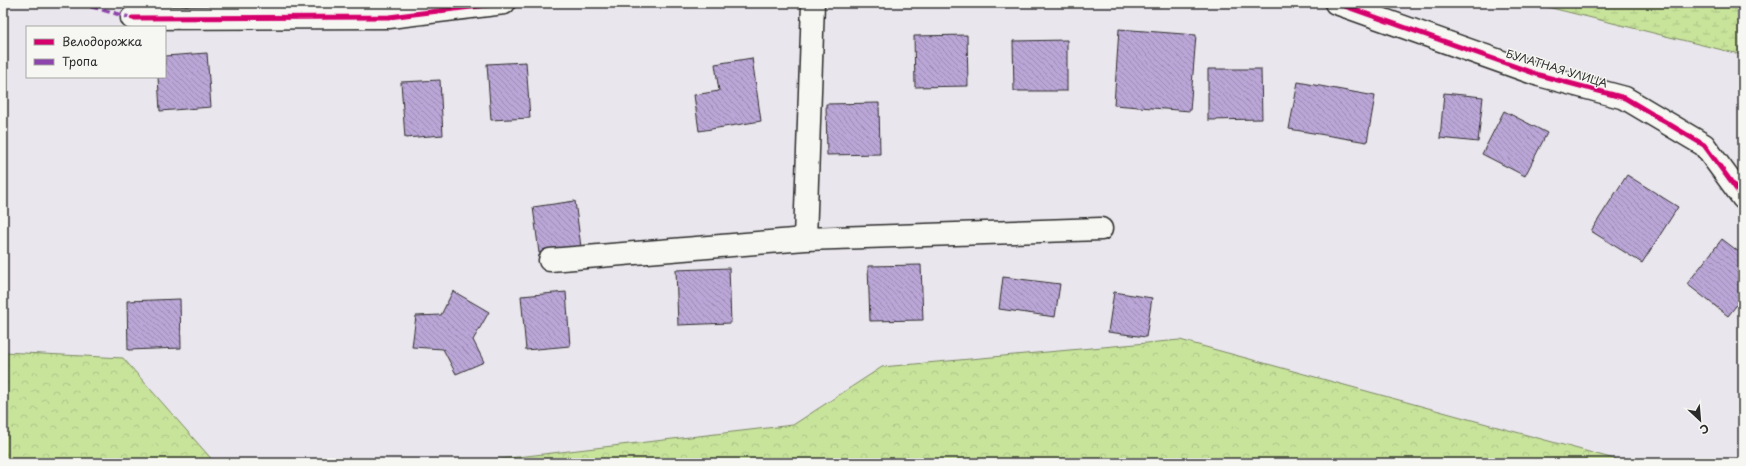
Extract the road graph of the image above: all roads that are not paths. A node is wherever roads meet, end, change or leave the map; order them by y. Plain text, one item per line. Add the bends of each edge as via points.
1 (504, 3) edge
2 (813, 3) edge
3 (1336, 3) edge
4 (132, 18) dead end
5 (1743, 198) edge
6 (1101, 229) dead end
7 (805, 239) junction
8 (550, 260) dead end

1 - 4 street via 389,17
2 - 7 street
3 - 5 street, БУЛАТНАЯ УЛИЦА via 1539,75 1624,98 1704,145
6 - 7 street
7 - 8 street

